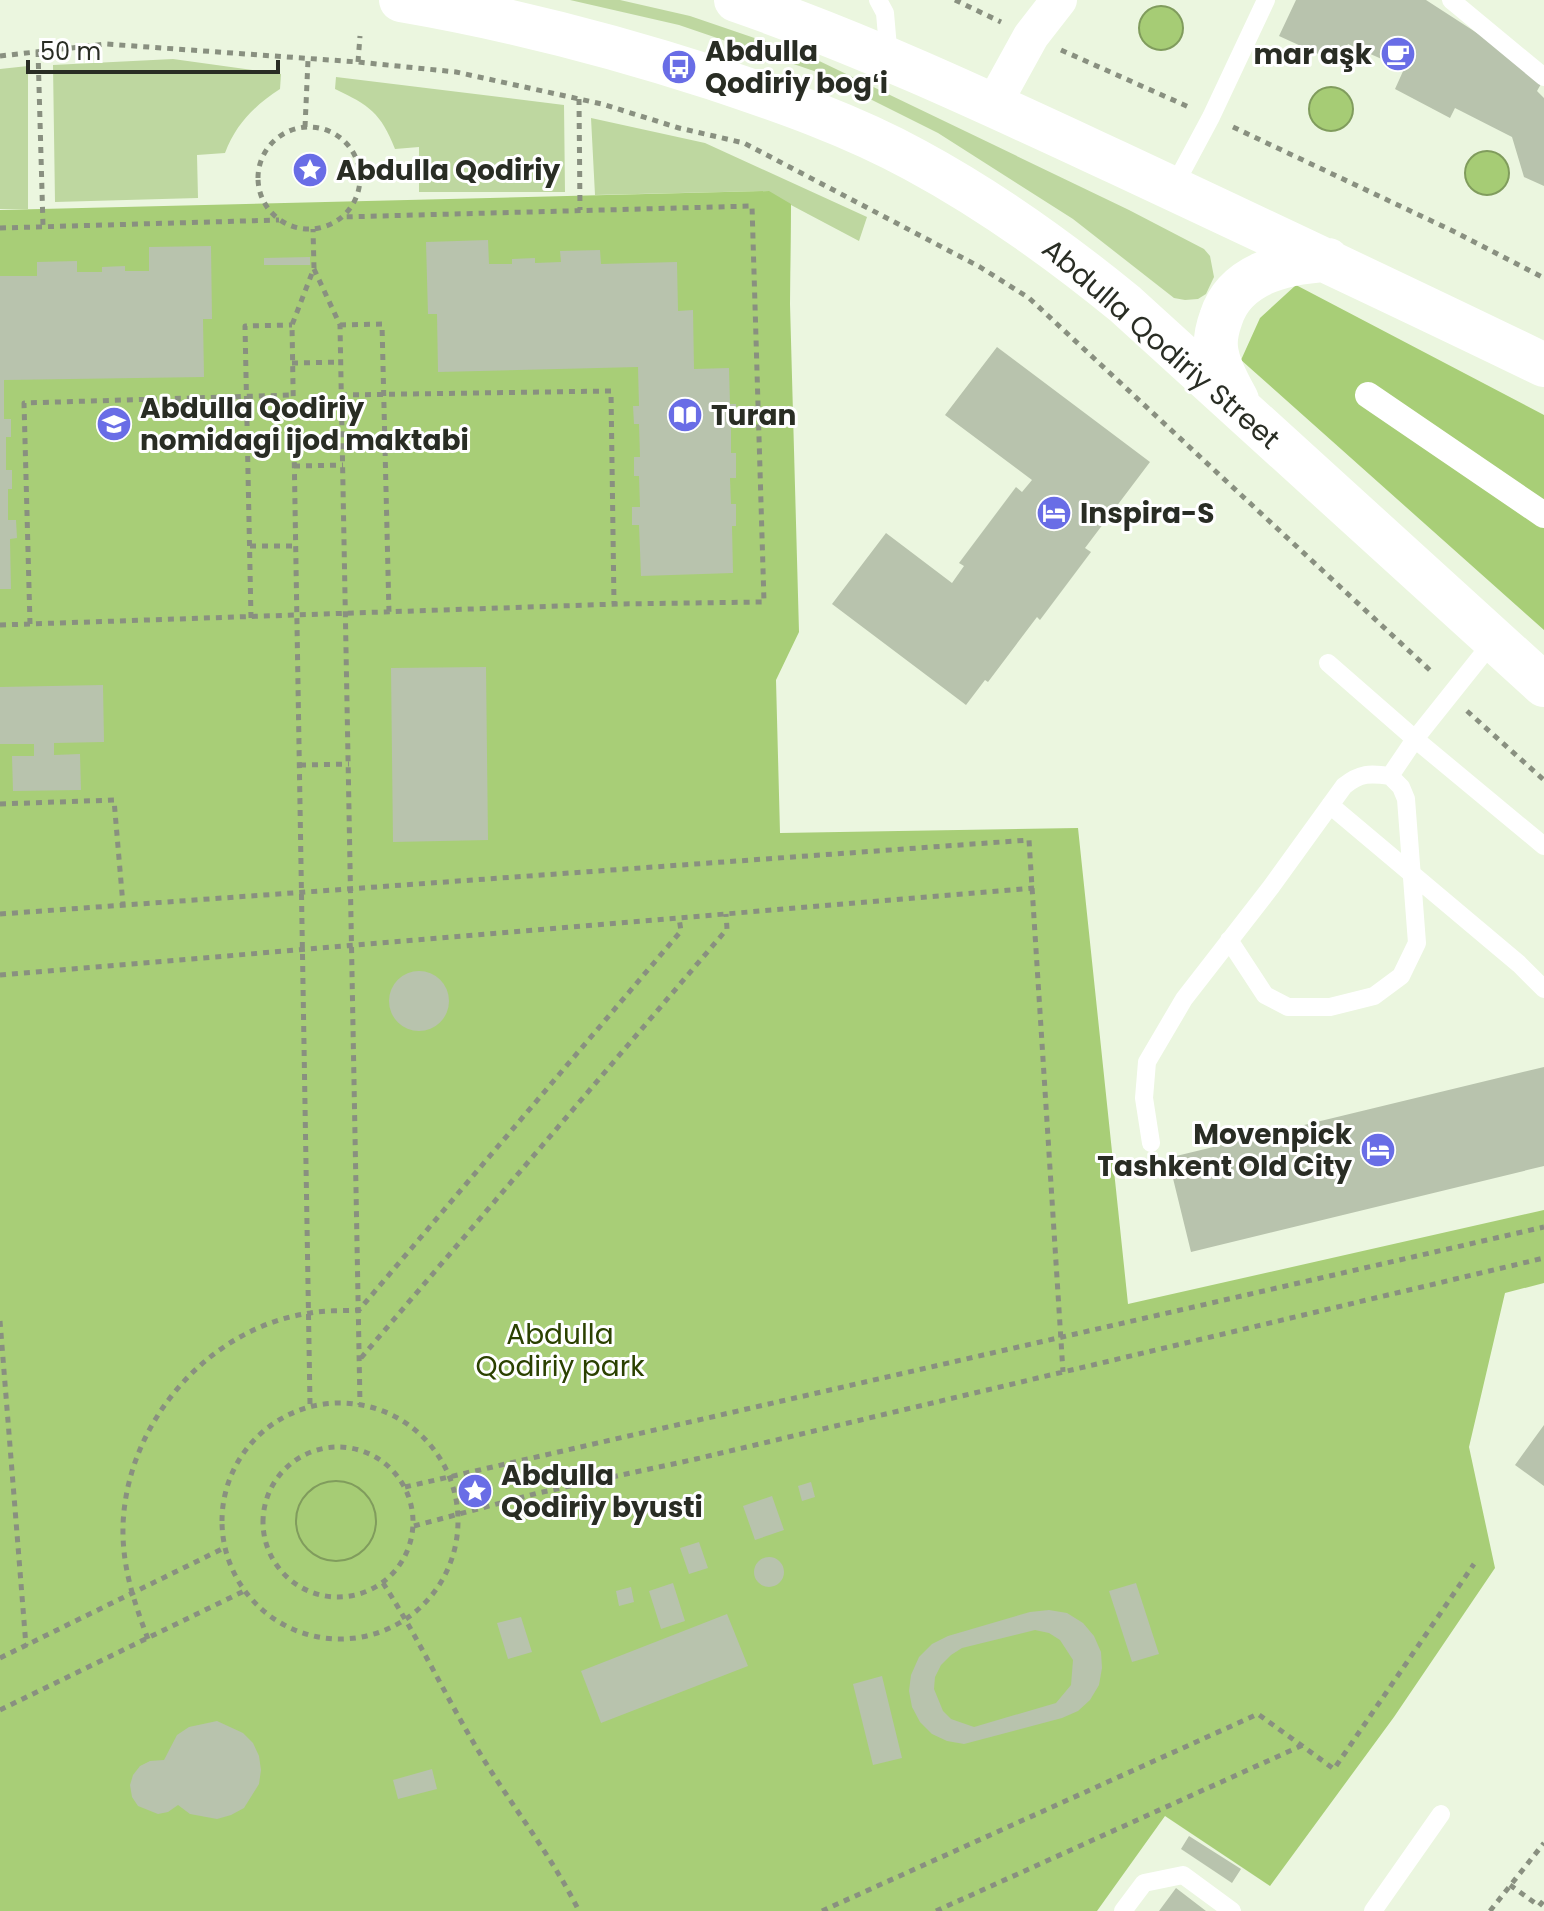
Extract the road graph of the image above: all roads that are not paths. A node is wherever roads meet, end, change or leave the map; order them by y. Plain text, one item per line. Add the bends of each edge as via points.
1 (401, 0) edge
2 (736, 0) edge
3 (878, 0) edge
4 (1059, 0) edge
5 (1266, 0) edge
6 (1451, 0) edge
7 (889, 59) junction
8 (1544, 77) edge
9 (993, 105) junction
10 (1173, 188) junction
11 (1328, 260) junction
12 (1544, 365) edge
13 (1368, 395) dead end
14 (1246, 416) junction
15 (1544, 515) edge
16 (1494, 640) junction
17 (1328, 663) dead end
18 (1544, 685) edge
19 (1415, 739) junction
20 (1390, 776) junction
21 (1330, 805) junction
22 (1544, 846) edge
23 (1412, 875) junction
24 (1229, 940) junction
25 (1544, 989) edge
26 (1151, 1143) dead end
27 (1441, 1814) dead end
28 (1123, 1911) edge
29 (1232, 1911) edge
30 (1373, 1911) edge

1 - 14 main road, Abdulla Qodiriy Street via 679,67 837,123 913,159 1058,250
2 - 7 main road
3 - 7 lane via 885,13
4 - 9 street via 1031,36
5 - 10 lane
6 - 8 lane
7 - 9 main road
9 - 10 main road
10 - 11 main road
11 - 12 main road
11 - 14 main road via 1267,271 1230,298 1219,324 1216,352
13 - 15 street
14 - 16 main road, Abdulla Qodiriy Street
16 - 18 main road, Abdulla Qodiriy Street
16 - 19 lane
17 - 19 lane
19 - 20 lane
19 - 22 lane
20 - 21 lane via 1356,776
20 - 23 lane via 1406,799
21 - 23 lane
21 - 24 lane
23 - 24 lane via 1417,943 1401,976 1374,996 1330,1007 1288,1007 1265,995
23 - 25 lane
24 - 26 lane via 1184,999 1147,1062 1144,1098
27 - 30 lane
28 - 29 lane via 1144,1883 1183,1875

